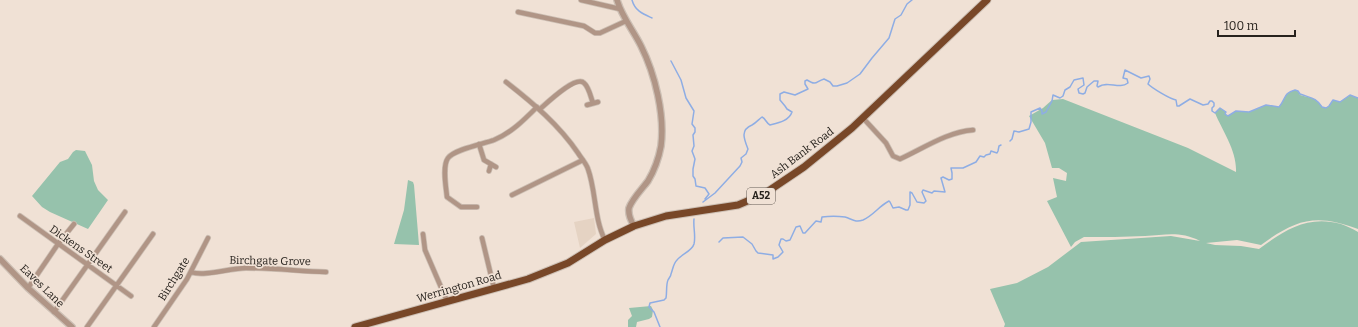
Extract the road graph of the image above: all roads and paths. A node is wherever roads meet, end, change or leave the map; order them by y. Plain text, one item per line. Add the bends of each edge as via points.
1 (581, 0) edge
2 (617, 0) edge
3 (987, 0) edge
4 (620, 9) junction
5 (518, 12) dead end
6 (626, 21) junction
7 (506, 82) dead end
8 (587, 105) dead end
9 (538, 108) junction
10 (863, 118) junction
11 (974, 130) dead end
12 (479, 144) junction
13 (583, 160) junction
14 (491, 164) junction
15 (496, 167) dead end
16 (489, 170) dead end
17 (512, 195) dead end
18 (477, 207) dead end
19 (125, 212) dead end
20 (20, 216) dead end
21 (74, 224) dead end
22 (634, 226) junction
23 (153, 234) dead end
24 (423, 234) dead end
25 (208, 238) dead end
26 (482, 238) dead end
27 (605, 240) junction
28 (58, 244) junction
29 (0, 259) edge
30 (568, 263) joint
31 (88, 265) junction
32 (191, 272) junction
33 (326, 272) dead end
34 (117, 285) junction
35 (28, 288) junction
36 (494, 288) junction
37 (131, 296) dead end
38 (447, 301) junction
39 (54, 312) junction
40 (72, 327) edge
41 (87, 327) edge
42 (154, 327) edge
43 (355, 327) edge

1 - 4 street
2 - 4 street
3 - 10 highway, Ash Bank Road / A52
4 - 6 street
5 - 6 street via 584,26 595,33
6 - 22 street via 652,72 661,126 658,157 649,178 630,207
7 - 9 street via 512,90
8 - 9 street via 595,103 585,84 576,81
9 - 12 street via 512,130 494,140
9 - 13 street via 550,118
10 - 11 street via 886,143 893,156 900,159 950,135
10 - 22 highway, Ash Bank Road / A52 via 804,167 750,200 719,208 666,216
12 - 14 street via 484,160
12 - 18 street via 460,150 449,157 445,183 447,197 461,207
13 - 17 street
13 - 27 street via 591,180 600,232
14 - 15 street
14 - 16 street
19 - 31 street
20 - 28 street, Dickens Street
21 - 28 street
22 - 27 highway, Ash Bank Road / A52
23 - 34 street
24 - 38 street via 425,250
25 - 32 street, Birchgate
26 - 36 street
27 - 30 highway, Ash Bank Road / A52
28 - 31 street, Dickens Street
28 - 35 street
29 - 35 street, Eaves Lane
30 - 36 highway, Werrington Road / A52 via 528,279
31 - 34 street, Dickens Street
31 - 39 street
32 - 33 street, Birchgate Grove via 200,274 245,268
32 - 42 street, Birchgate
34 - 37 street, Dickens Street
34 - 41 street
35 - 39 street, Eaves Lane
36 - 38 highway, Werrington Road / A52
38 - 43 highway, Werrington Road / A52
39 - 40 street, Eaves Lane

